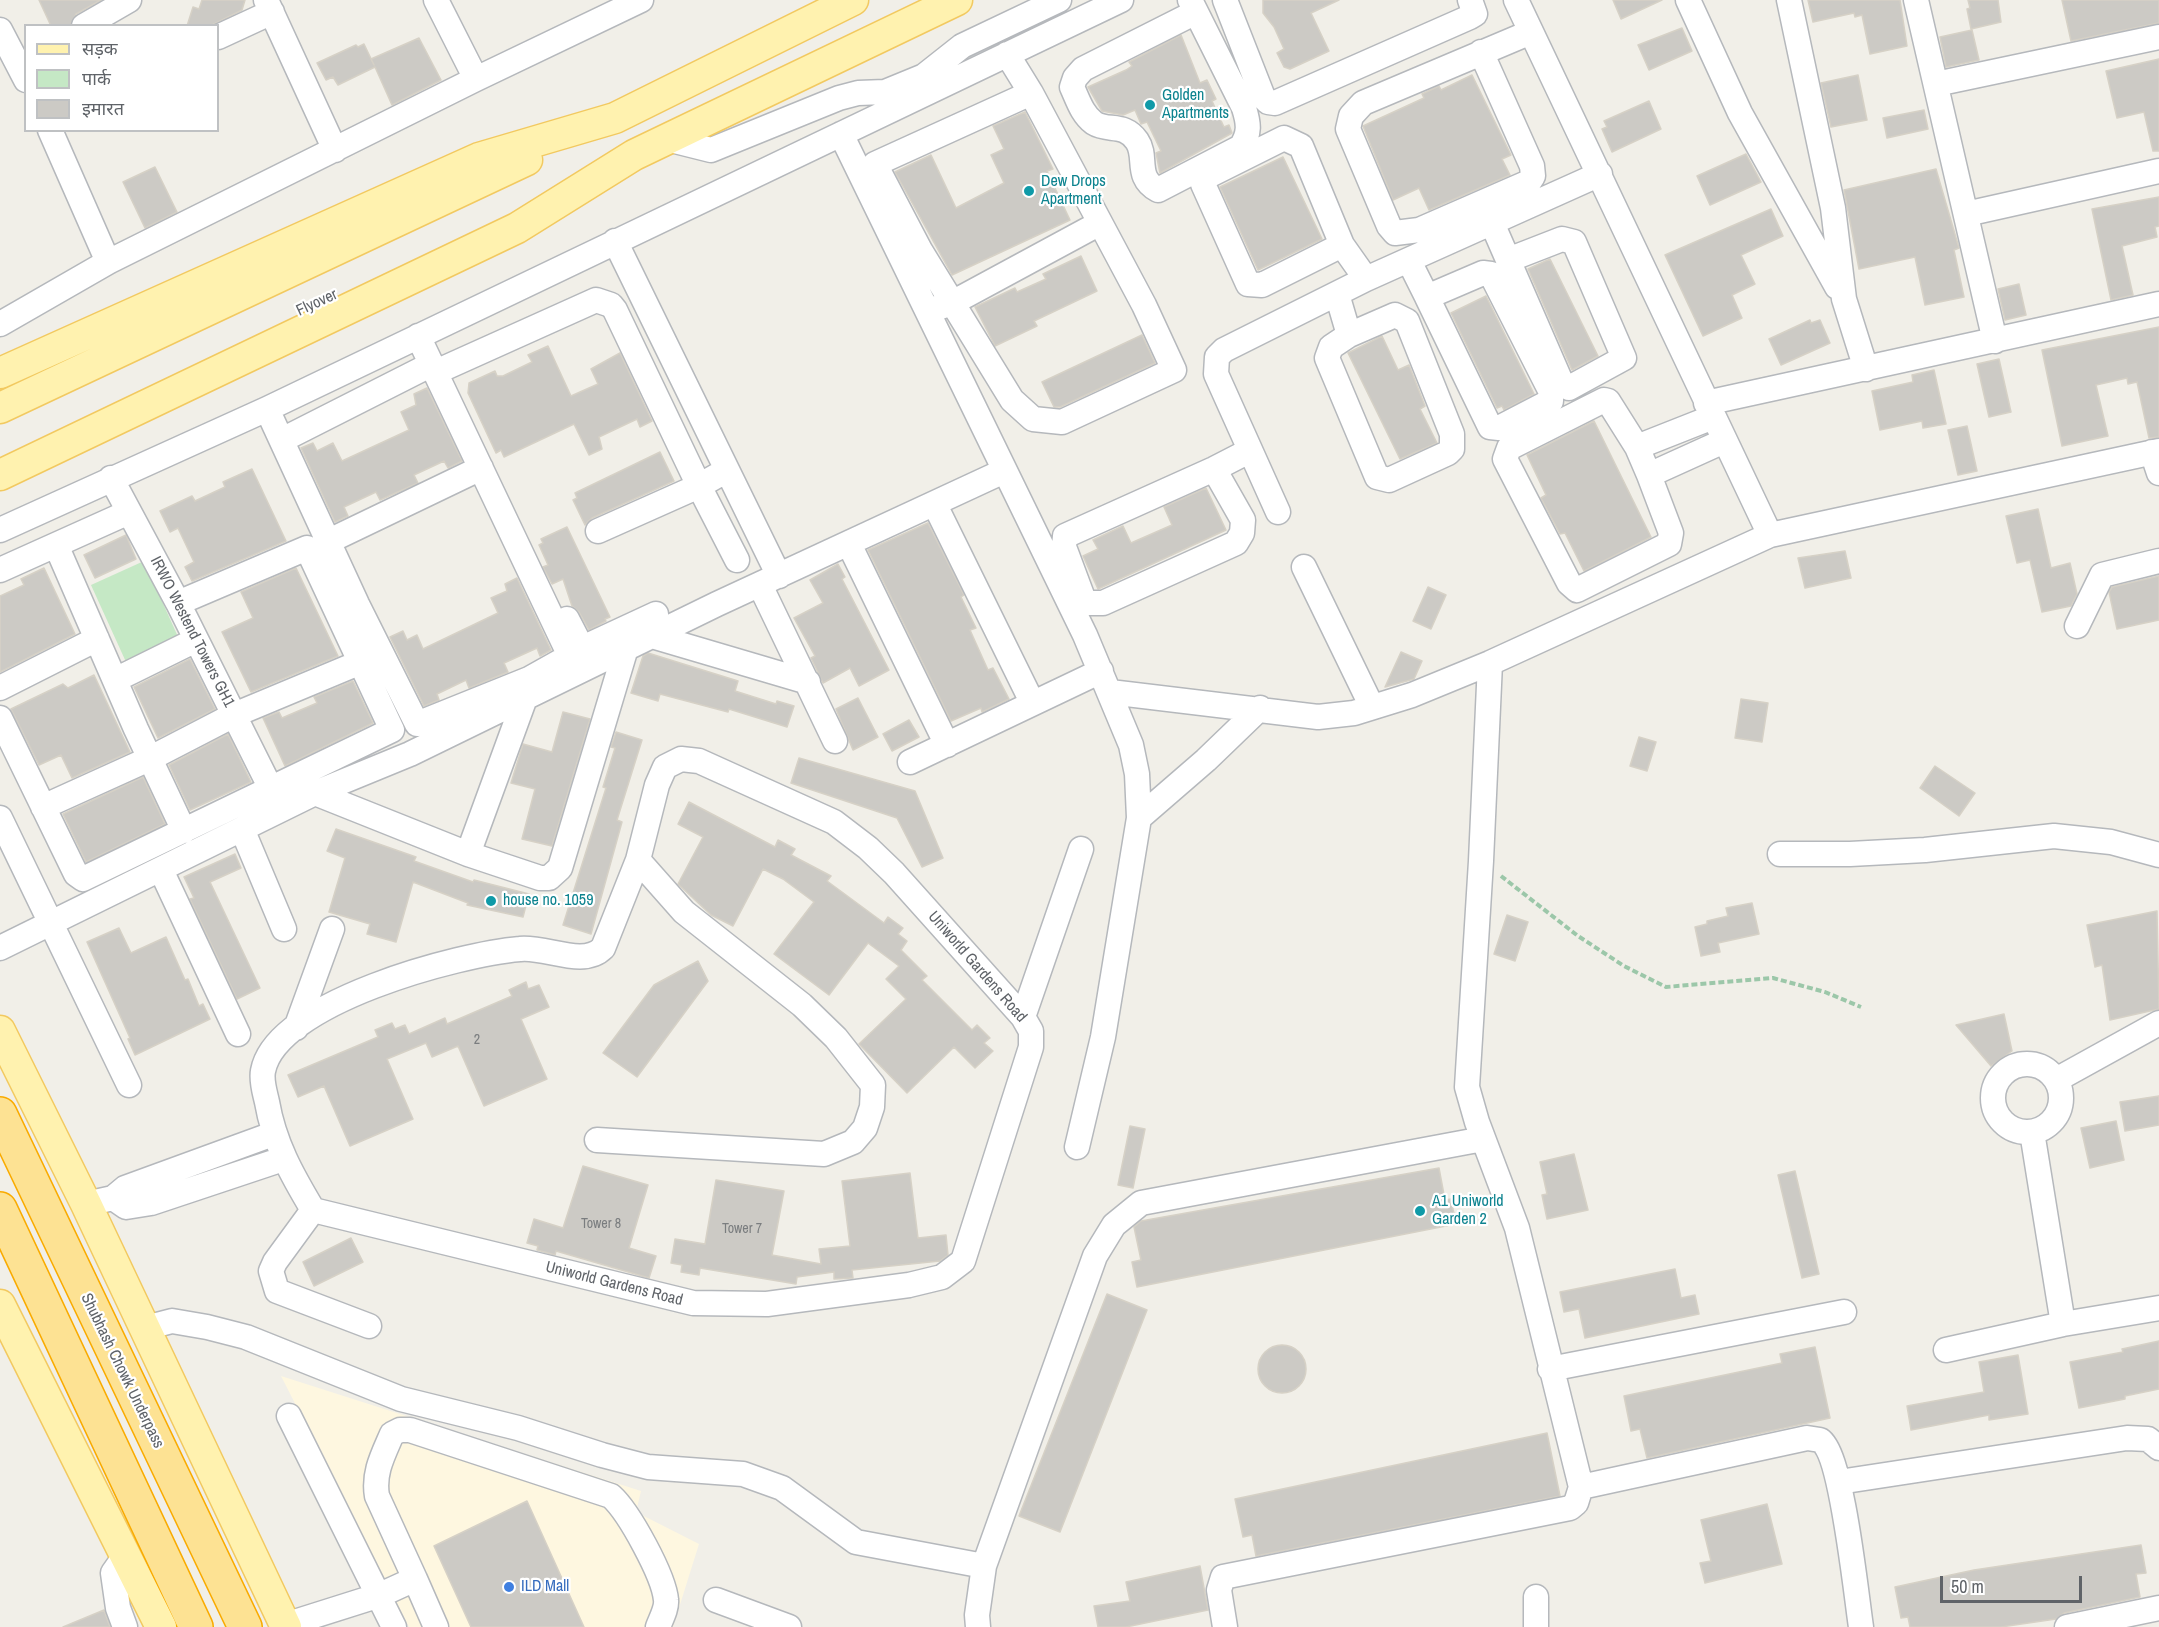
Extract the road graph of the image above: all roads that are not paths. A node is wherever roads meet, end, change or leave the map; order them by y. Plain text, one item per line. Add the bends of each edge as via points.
1 (129, 0) edge
2 (435, 0) edge
3 (641, 0) edge
4 (853, 0) edge
5 (957, 0) edge
6 (1059, 0) edge
7 (1121, 0) edge
8 (1226, 0) edge
9 (1470, 0) edge
10 (1516, 0) edge
11 (1688, 0) edge
12 (1789, 0) edge
13 (1916, 0) edge
14 (269, 6) edge
15 (614, 6) edge
16 (1193, 6) edge
17 (87, 24) edge
18 (0, 30) edge
19 (1531, 32) junction
20 (219, 36) edge
21 (2159, 37) edge
22 (1481, 52) junction
23 (1007, 54) junction
24 (23, 68) edge
25 (476, 79) junction
26 (1936, 84) junction
27 (1031, 93) junction
28 (889, 100) junction
29 (615, 118) junction
30 (51, 132) edge
31 (841, 134) junction
32 (667, 139) junction
33 (335, 150) junction
34 (634, 155) junction
35 (2159, 171) edge
36 (1600, 174) junction
37 (1966, 214) junction
38 (1100, 223) junction
39 (1492, 223) junction
40 (615, 240) junction
41 (1341, 245) junction
42 (1508, 260) junction
43 (1409, 261) junction
44 (108, 262) junction
45 (1366, 279) junction
46 (1337, 294) junction
47 (1427, 297) junction
48 (1844, 299) junction
49 (952, 303) junction
50 (2159, 304) edge
51 (928, 312) junction
52 (0, 324) edge
53 (424, 333) junction
54 (1349, 335) junction
55 (1995, 340) junction
56 (440, 365) junction
57 (2, 366) edge
58 (1866, 369) junction
59 (0, 408) edge
60 (267, 409) junction
61 (1709, 410) junction
62 (282, 440) junction
63 (1724, 441) junction
64 (1637, 447) junction
65 (1249, 451) junction
66 (0, 453) edge
67 (2156, 459) edge
68 (481, 468) junction
69 (1215, 469) junction
70 (727, 470) junction
71 (1004, 471) junction
72 (0, 475) edge
73 (1649, 475) junction
74 (111, 478) junction
75 (699, 486) junction
76 (934, 505) junction
77 (129, 512) junction
78 (1278, 513) dead end
79 (0, 530) edge
80 (598, 531) dead end
81 (1770, 535) junction
82 (329, 541) junction
83 (849, 544) junction
84 (56, 545) junction
85 (737, 560) dead end
86 (2159, 561) edge
87 (1304, 567) dead end
88 (0, 570) edge
89 (770, 581) junction
90 (178, 603) junction
91 (654, 625) junction
92 (2077, 626) dead end
93 (97, 639) junction
94 (196, 640) junction
95 (626, 648) junction
96 (361, 662) junction
97 (1490, 663) junction
98 (115, 680) junction
99 (1106, 681) junction
100 (808, 682) junction
101 (0, 688) edge
102 (525, 698) junction
103 (1032, 702) junction
104 (1371, 707) junction
105 (1260, 708) junction
106 (234, 715) junction
107 (0, 718) edge
108 (835, 741) dead end
109 (947, 746) junction
110 (149, 759) junction
111 (910, 762) dead end
112 (270, 788) junction
113 (315, 793) junction
114 (43, 807) junction
115 (0, 818) edge
116 (1139, 818) junction
117 (242, 829) junction
118 (184, 831) junction
119 (1081, 849) dead end
120 (468, 854) junction
121 (1780, 854) dead end
122 (2159, 855) edge
123 (638, 860) junction
124 (161, 870) junction
125 (48, 922) junction
126 (284, 929) dead end
127 (332, 929) dead end
128 (0, 948) edge
129 (1023, 1017) junction
130 (2159, 1023) edge
131 (296, 1028) junction
132 (0, 1030) edge
133 (238, 1034) dead end
134 (2056, 1080) junction
135 (129, 1085) dead end
136 (0, 1114) edge
137 (2032, 1132) junction
138 (273, 1134) junction
139 (1483, 1139) junction
140 (597, 1140) dead end
141 (1077, 1147) dead end
142 (283, 1159) junction
143 (100, 1201) junction
144 (0, 1209) edge
145 (313, 1210) junction
146 (0, 1305) edge
147 (2159, 1308) edge
148 (1844, 1312) dead end
149 (2063, 1324) junction
150 (369, 1326) dead end
151 (145, 1328) junction
152 (1946, 1350) dead end
153 (1550, 1369) junction
154 (290, 1416) dead end
155 (2159, 1448) edge
156 (1839, 1482) junction
157 (1581, 1487) junction
158 (124, 1556) junction
159 (984, 1566) junction
160 (415, 1579) junction
161 (380, 1595) junction
162 (1536, 1597) dead end
163 (716, 1600) dead end
164 (2159, 1608) edge
165 (286, 1626) edge
166 (125, 1627) edge
167 (161, 1627) edge
168 (196, 1627) edge
169 (245, 1627) edge
170 (394, 1627) edge
171 (436, 1627) edge
172 (658, 1627) edge
173 (789, 1627) edge
174 (978, 1627) edge
175 (1225, 1627) edge
176 (1536, 1627) edge
177 (1861, 1627) edge
178 (2067, 1627) edge

1 - 17 street
2 - 25 street
3 - 15 street
4 - 29 main road
5 - 32 main road
6 - 28 street via 962,46
7 - 23 street
8 - 9 street via 1263,97 1275,103 1470,17 1475,14
10 - 19 street
11 - 48 street via 1740,113
12 - 48 street via 1833,208
13 - 26 street
14 - 20 street
14 - 33 street
15 - 25 street
16 - 16 street via 1244,108 1248,136 1241,147 1158,190 1149,185 1138,143 1130,133 1118,127 1097,125 1084,114 1072,87 1083,69
18 - 24 street
19 - 22 street
19 - 36 street
21 - 26 street
22 - 22 street via 1363,103 1351,116 1348,129 1395,233 1419,230 1529,182 1533,176
23 - 27 street
23 - 28 street
25 - 33 street
26 - 37 street
27 - 38 street
27 - 49 street via 875,164
28 - 31 street
28 - 32 street via 858,93 839,98 711,150
29 - 57 main road via 479,158
29 - 59 main road
30 - 44 street
31 - 40 street
31 - 51 street
32 - 34 main road
33 - 44 street
34 - 66 main road, Flyover
34 - 72 main road via 517,228
35 - 37 street
36 - 39 street
36 - 61 street
37 - 55 street
38 - 49 street
38 - 49 street via 1174,370 1062,422 1034,419 1012,400
39 - 42 street
39 - 43 street
40 - 53 street
40 - 70 street
41 - 41 street via 1262,285 1248,284 1203,184 1208,176 1284,138 1295,141 1301,146
41 - 45 street
42 - 42 street via 1565,387 1624,358 1574,242 1562,239
43 - 45 street
43 - 47 street
44 - 52 street
45 - 46 street
46 - 54 street
46 - 65 street via 1217,357 1216,374
47 - 47 street via 1483,273 1491,274 1551,392 1551,401 1499,428 1490,426
48 - 58 street
49 - 51 street
50 - 55 street
51 - 71 street
53 - 56 street
53 - 60 street
54 - 54 street via 1331,347 1327,358 1377,477 1389,480 1448,453 1452,449 1452,434 1407,321 1395,315
55 - 58 street
56 - 62 street
56 - 68 street
56 - 75 street via 596,300 604,301 615,310
56 - 91 street via 581,646
58 - 61 street
60 - 62 street
60 - 74 street
61 - 63 street
61 - 64 street
62 - 82 street
63 - 73 street
63 - 81 street
64 - 73 street
64 - 73 street via 1604,400 1509,448 1505,459 1572,588 1577,590 1669,544 1671,533
65 - 69 street
65 - 78 street
67 - 81 street
68 - 82 street
68 - 82 street via 570,656 529,679 417,724
69 - 69 street via 1065,536 1064,547 1088,603 1103,603 1236,543 1243,520
70 - 75 street
70 - 89 street
71 - 76 street
71 - 99 street
74 - 77 street, IRWO Westend Towers GH1
74 - 79 street
75 - 80 street
75 - 85 street
76 - 83 street
76 - 103 street
77 - 84 street
77 - 90 street, IRWO Westend Towers GH1
81 - 97 street
83 - 89 street
83 - 109 street
84 - 88 street
84 - 93 street
86 - 92 street via 2102,575
87 - 104 street
89 - 91 street
89 - 100 street
90 - 94 street, IRWO Westend Towers GH1
90 - 96 street via 307,548
91 - 95 street
91 - 100 street
93 - 98 street
93 - 101 street
94 - 98 street
94 - 106 street, IRWO Westend Towers GH1
95 - 102 street
95 - 120 street via 556,874 540,878
96 - 106 street
96 - 112 street via 392,730
97 - 104 street
97 - 139 street via 1467,1088
98 - 110 street
99 - 103 street
99 - 105 street
99 - 116 street via 1131,745
100 - 108 street
102 - 113 street via 410,754
102 - 120 street
103 - 109 street
104 - 105 street via 1318,717
105 - 116 street
106 - 110 street
106 - 112 street, IRWO Westend Towers GH1
107 - 114 street
109 - 111 street
110 - 114 street
110 - 118 street
112 - 118 street
113 - 117 street
113 - 120 street
114 - 118 street via 76,874 83,879
115 - 125 street
116 - 141 street via 1103,1037
117 - 124 street
117 - 126 street
119 - 129 street
121 - 122 street via 1925,850 2054,836 2111,842
123 - 129 street, Uniworld Gardens Road via 665,767 681,759 699,761 834,822 868,848
123 - 131 street, Uniworld Gardens Road via 603,948 595,956 580,957 537,948 490,952 392,978 334,1004
123 - 140 street via 684,912 802,1005 836,1038 873,1085 872,1107 865,1128 853,1142 824,1154
124 - 125 street
124 - 133 street
125 - 128 street
125 - 135 street
127 - 131 street
129 - 145 street, Uniworld Gardens Road via 1031,1031 1031,1047 963,1261 942,1277 767,1304 693,1303
130 - 134 street
131 - 138 street, Uniworld Gardens Road via 279,1041 263,1071
132 - 143 main road
134 - 137 street via 2061,1102 2057,1115 2046,1127
134 - 137 street via 2041,1067 2021,1064 2004,1072 1996,1083 1992,1099 1997,1116 2012,1129
136 - 169 highway, Shubhash Chowk Underpass
137 - 149 street
138 - 142 street, Uniworld Gardens Road
138 - 143 street via 125,1188
139 - 153 street via 1517,1228
139 - 159 street via 1141,1203 1114,1225 1095,1256
142 - 143 street via 151,1203 126,1207
142 - 145 street, Uniworld Gardens Road
143 - 151 main road
144 - 168 highway
145 - 150 street via 275,1262 271,1271 276,1291
146 - 158 main road
147 - 149 street
148 - 153 street
149 - 152 street
151 - 159 street via 172,1321 246,1337 401,1399 518,1428 648,1467 743,1474 782,1488 856,1542
151 - 165 main road
153 - 157 street
154 - 161 street
155 - 156 street via 2148,1439 2127,1438
156 - 157 street via 1826,1444 1808,1438
156 - 177 street
157 - 175 street via 1570,1508 1223,1576 1219,1590
158 - 166 street via 113,1573
158 - 167 main road
159 - 174 street
160 - 161 street
160 - 171 street
160 - 172 street via 375,1484 392,1434 400,1430 611,1496 628,1516 663,1585 667,1603
161 - 165 street
161 - 170 street
162 - 176 street
163 - 173 street
164 - 178 street

